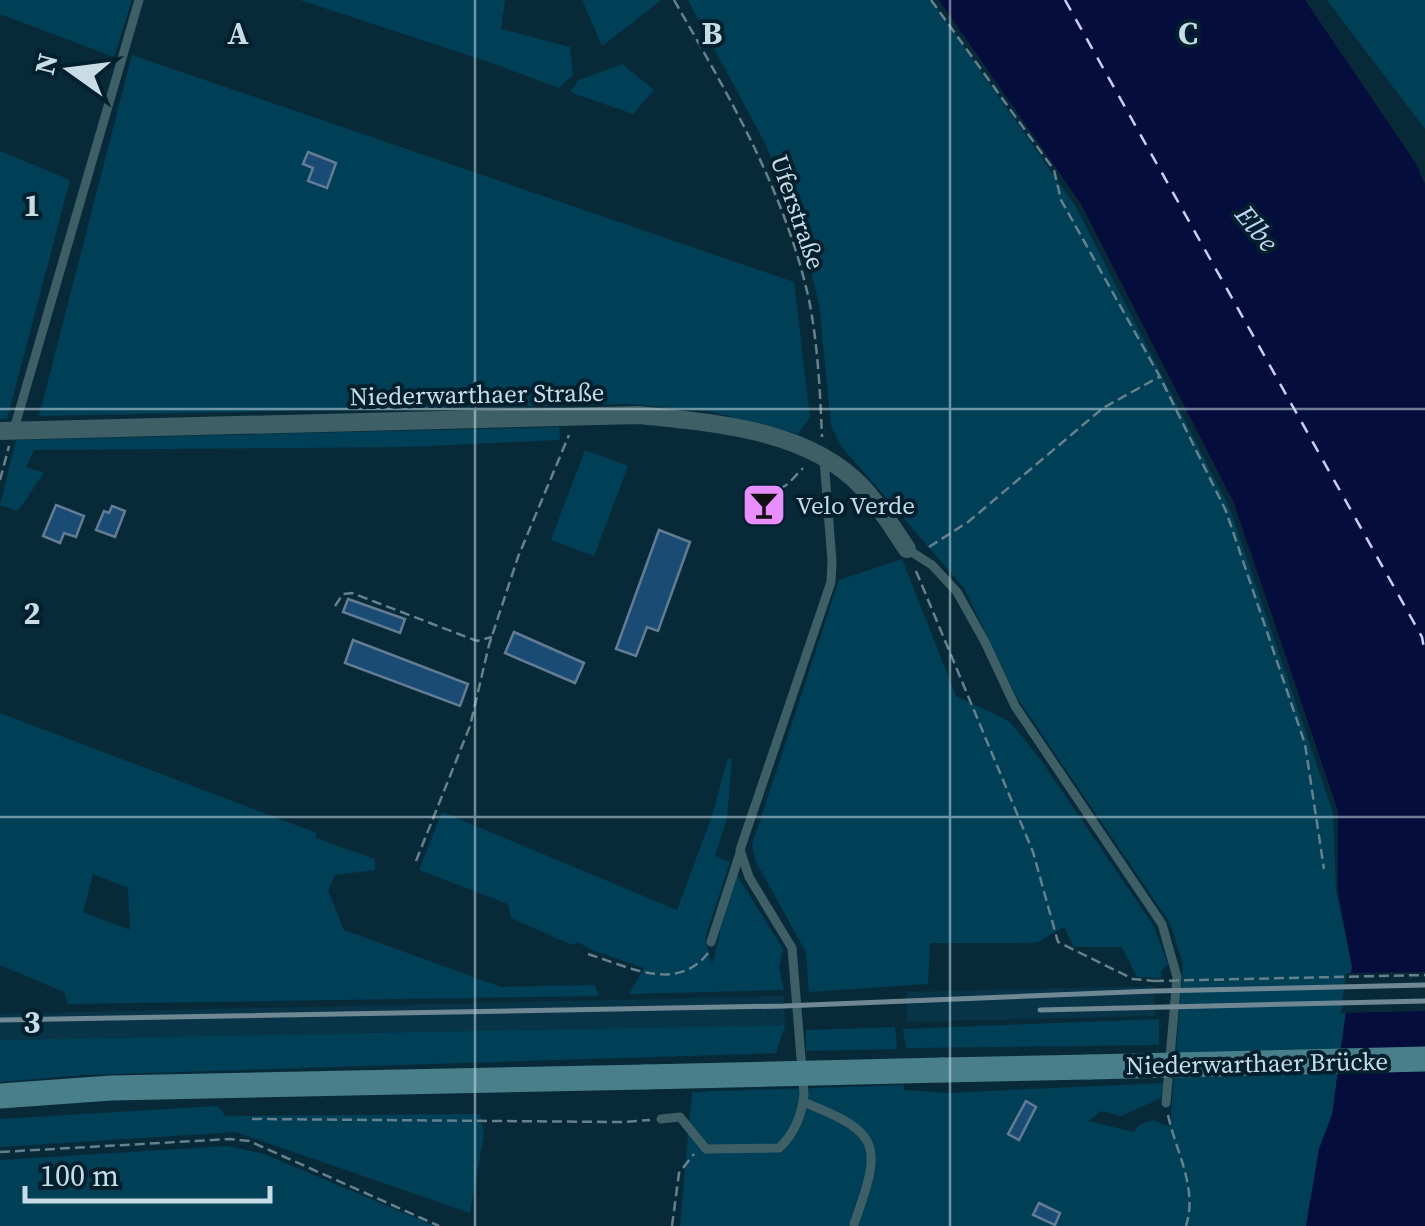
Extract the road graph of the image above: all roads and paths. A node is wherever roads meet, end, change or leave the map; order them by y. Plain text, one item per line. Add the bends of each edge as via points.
1 (139, 0) edge
2 (674, 0) edge
3 (930, 0) edge
4 (1160, 377) junction
5 (576, 417) junction
6 (7, 430) edge
7 (823, 456) junction
8 (805, 467) dead end
9 (0, 480) edge
10 (766, 497) dead end
11 (911, 552) junction
12 (335, 606) dead end
13 (492, 636) junction
14 (740, 850) junction
15 (416, 861) dead end
16 (1324, 870) dead end
17 (711, 942) joint
18 (588, 954) dead end
19 (1425, 976) edge
20 (1425, 1059) edge
21 (0, 1096) edge
22 (803, 1102) junction
23 (1166, 1103) joint
24 (252, 1118) dead end
25 (661, 1119) joint
26 (706, 1149) junction
27 (0, 1152) edge
28 (854, 1224) edge
29 (439, 1226) edge
30 (672, 1226) edge
31 (1186, 1226) edge

1 - 6 lane
2 - 7 path, Uferstraße via 758,150 795,249 818,353
3 - 4 path via 1054,170 1061,200
4 - 11 path via 1102,408 968,522
4 - 16 path via 1226,511 1305,744
5 - 6 street, Niederwarthaer Straße
5 - 7 street, Niederwarthaer Straße via 707,422
5 - 13 path
6 - 9 path
7 - 11 street, Niederwarthaer Straße via 860,484
7 - 14 lane via 830,582
8 - 10 path
11 - 19 path, bridge via 1033,852 1058,942 1122,975 1154,981
11 - 23 lane via 957,592 1015,706 1162,924 1177,977
12 - 13 path via 352,592 477,641
13 - 15 path via 470,726
14 - 17 lane
14 - 22 lane via 792,948
17 - 18 path via 708,956 689,971 666,976
20 - 21 main road, Niederwarthaer Brücke, bridge via 111,1088
22 - 26 lane via 779,1148
22 - 28 lane via 855,1125 868,1139 872,1174
23 - 31 path via 1188,1178
24 - 25 path
25 - 26 lane via 680,1117
26 - 30 path via 679,1173
27 - 29 path via 250,1141

